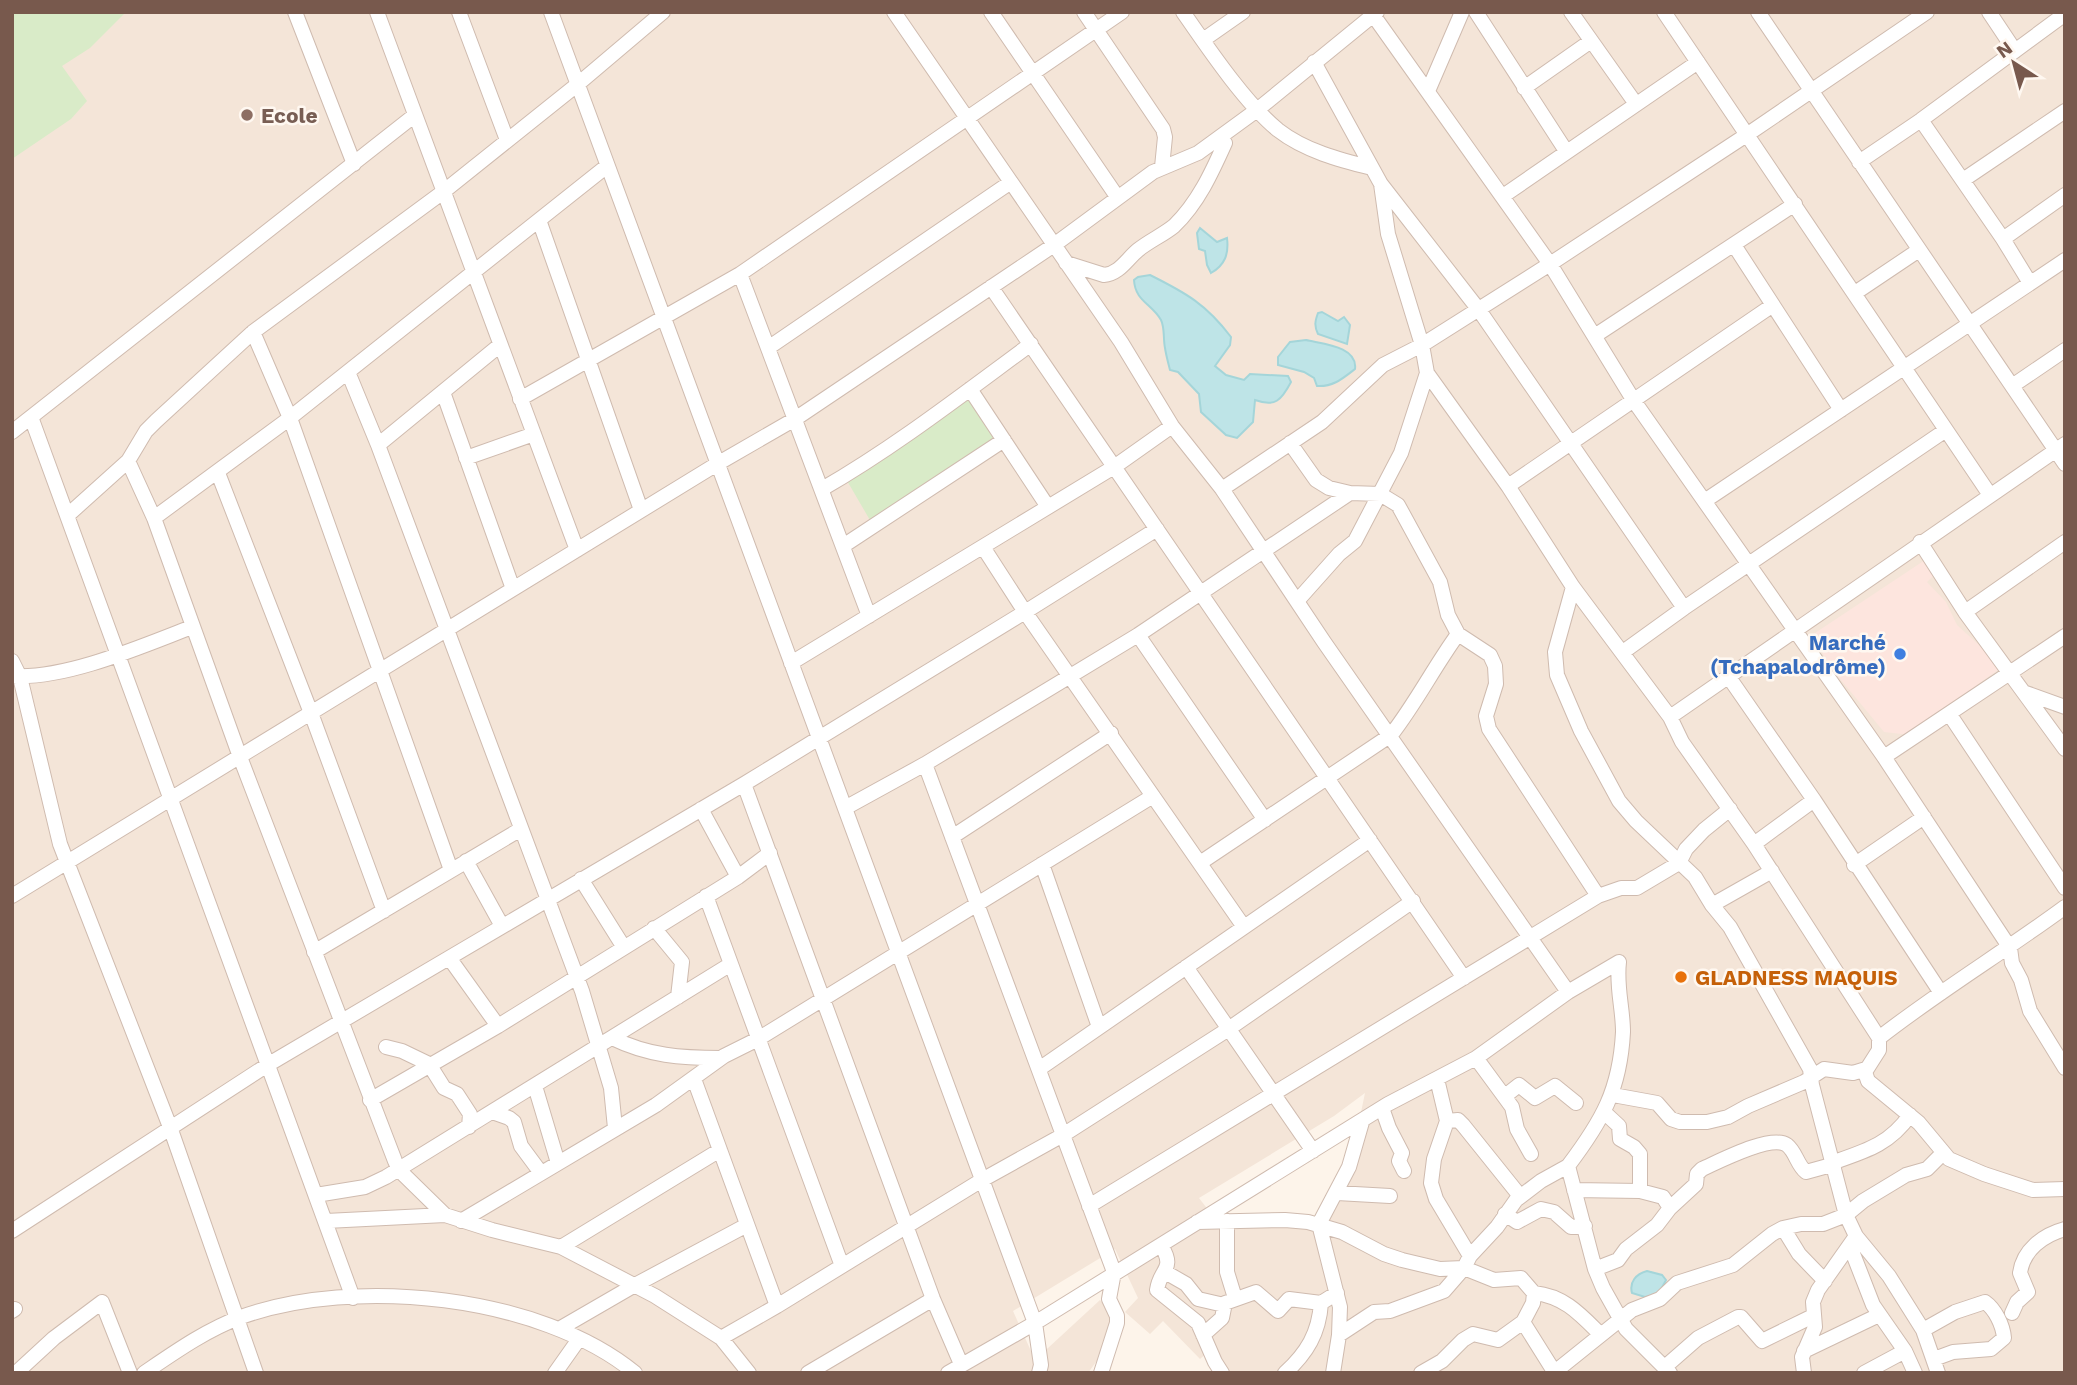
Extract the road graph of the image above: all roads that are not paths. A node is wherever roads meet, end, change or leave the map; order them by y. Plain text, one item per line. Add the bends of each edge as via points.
1 (295, 12) edge
2 (377, 12) edge
3 (459, 12) edge
4 (551, 12) edge
5 (663, 12) edge
6 (894, 12) edge
7 (991, 12) edge
8 (1084, 12) edge
9 (1122, 12) edge
10 (1183, 12) edge
11 (1243, 12) edge
12 (1462, 12) edge
13 (1476, 12) edge
14 (1571, 12) edge
15 (1664, 12) edge
16 (1758, 12) edge
17 (1927, 12) edge
18 (1989, 12) edge
19 (1374, 13) edge
20 (2065, 14) edge
21 (647, 18) edge
22 (1096, 30) junction
23 (1203, 40) junction
24 (1591, 41) junction
25 (2015, 51) junction
26 (1314, 62) junction
27 (1698, 62) junction
28 (1032, 74) junction
29 (578, 84) junction
30 (1524, 88) junction
31 (1811, 91) junction
32 (1428, 92) junction
33 (1636, 104) junction
34 (1257, 110) junction
35 (2065, 111) edge
36 (415, 116) junction
37 (967, 118) junction
38 (1921, 120) junction
39 (1748, 134) junction
40 (508, 140) junction
41 (1225, 143) dead end
42 (1566, 151) junction
43 (1859, 162) junction
44 (354, 164) junction
45 (607, 166) junction
46 (1162, 167) junction
47 (1372, 168) junction
48 (1963, 180) junction
49 (1011, 182) junction
50 (1381, 184) junction
51 (443, 192) junction
52 (2065, 195) edge
53 (1503, 196) junction
54 (1118, 198) junction
55 (1795, 204) junction
56 (540, 220) junction
57 (2003, 239) junction
58 (1054, 244) junction
59 (1734, 245) junction
60 (1919, 250) junction
61 (2065, 260) edge
62 (1066, 263) junction
63 (1550, 264) junction
64 (473, 273) junction
65 (740, 274) junction
66 (2029, 283) junction
67 (991, 287) junction
68 (1855, 293) junction
69 (1773, 305) junction
70 (1479, 310) junction
71 (663, 318) junction
72 (1969, 324) junction
73 (253, 332) junction
74 (1596, 335) junction
75 (1031, 344) junction
76 (500, 345) junction
77 (1422, 345) junction
78 (768, 348) junction
79 (2065, 350) edge
80 (589, 360) junction
81 (1904, 366) junction
82 (348, 372) junction
83 (1427, 373) junction
84 (2012, 386) junction
85 (970, 390) junction
86 (443, 392) junction
87 (520, 399) junction
88 (1634, 401) junction
89 (1841, 410) junction
90 (31, 417) junction
91 (290, 418) junction
92 (795, 419) junction
93 (1172, 426) junction
94 (1946, 430) junction
95 (12, 432) edge
96 (534, 434) junction
97 (1004, 440) junction
98 (1290, 443) junction
99 (1571, 443) junction
100 (378, 444) junction
101 (2060, 447) edge
102 (466, 458) junction
103 (128, 461) junction
104 (717, 464) junction
105 (2065, 464) edge
106 (1114, 467) junction
107 (218, 473) junction
108 (1508, 486) junction
109 (822, 489) junction
110 (1222, 489) junction
111 (1350, 493) junction
112 (1380, 494) junction
113 (1990, 495) junction
114 (1706, 500) junction
115 (1048, 507) junction
116 (641, 510) junction
117 (68, 515) junction
118 (154, 518) junction
119 (1157, 529) junction
120 (1920, 542) junction
121 (2065, 542) edge
122 (843, 546) junction
123 (983, 547) junction
124 (577, 550) junction
125 (1264, 550) junction
126 (1750, 564) junction
127 (1573, 587) junction
128 (513, 589) junction
129 (1200, 594) junction
130 (1298, 600) junction
131 (1684, 608) junction
132 (1026, 612) junction
133 (1965, 612) junction
134 (869, 616) junction
135 (192, 627) junction
136 (447, 629) junction
137 (1794, 630) junction
138 (1458, 634) junction
139 (1138, 635) junction
140 (2065, 636) edge
141 (1623, 652) junction
142 (120, 655) junction
143 (12, 661) edge
144 (791, 663) junction
145 (380, 671) junction
146 (2010, 672) junction
147 (16, 676) edge
148 (1070, 676) junction
149 (1728, 676) junction
150 (2025, 692) junction
151 (2065, 707) edge
152 (311, 713) junction
153 (1950, 715) junction
154 (1670, 717) junction
155 (1111, 733) junction
156 (1391, 735) junction
157 (819, 739) junction
158 (2065, 749) edge
159 (240, 757) junction
160 (1884, 757) junction
161 (925, 764) junction
162 (1327, 778) junction
163 (744, 784) junction
164 (1153, 796) junction
165 (172, 798) junction
166 (1814, 800) junction
167 (845, 808) junction
168 (701, 809) junction
169 (1730, 809) junction
170 (1924, 817) junction
171 (1265, 820) junction
172 (521, 829) junction
173 (952, 837) junction
174 (1370, 840) junction
175 (1754, 844) junction
176 (770, 853) junction
177 (466, 861) junction
178 (66, 863) junction
179 (1200, 863) junction
180 (1679, 863) junction
181 (1042, 864) junction
182 (1854, 865) junction
183 (451, 870) junction
184 (1772, 871) junction
185 (737, 877) junction
186 (581, 880) junction
187 (2065, 888) edge
188 (12, 896) edge
189 (706, 896) junction
190 (1598, 896) junction
191 (546, 900) junction
192 (1413, 901) junction
193 (977, 904) junction
194 (1713, 905) junction
195 (2065, 907) edge
196 (384, 911) junction
197 (502, 926) junction
198 (1244, 927) junction
199 (654, 928) junction
200 (1530, 938) junction
201 (623, 946) junction
202 (2010, 948) junction
203 (314, 952) junction
204 (897, 953) junction
205 (450, 959) junction
206 (731, 964) junction
207 (1186, 967) junction
208 (576, 977) junction
209 (1464, 978) junction
210 (1568, 992) junction
211 (1941, 993) junction
212 (678, 997) junction
213 (823, 999) junction
214 (341, 1023) junction
215 (498, 1026) junction
216 (1099, 1027) junction
217 (1227, 1030) junction
218 (1879, 1038) junction
219 (758, 1039) junction
220 (605, 1042) junction
221 (386, 1047) dead end
222 (721, 1058) junction
223 (1476, 1058) junction
224 (269, 1064) junction
225 (429, 1064) junction
226 (2065, 1068) edge
227 (1039, 1069) junction
228 (1866, 1069) junction
229 (1812, 1077) junction
230 (694, 1079) junction
231 (1437, 1079) junction
232 (535, 1086) junction
233 (1271, 1093) junction
234 (1613, 1095) junction
235 (1505, 1096) junction
236 (370, 1100) junction
237 (1576, 1103) dead end
238 (1382, 1108) junction
239 (492, 1112) junction
240 (1605, 1113) junction
241 (1910, 1115) junction
242 (1447, 1121) junction
243 (1362, 1122) junction
244 (170, 1127) junction
245 (469, 1127) junction
246 (615, 1128) junction
247 (1063, 1135) junction
248 (720, 1150) junction
249 (1313, 1151) junction
250 (1531, 1154) dead end
251 (1942, 1154) junction
252 (558, 1163) junction
253 (1834, 1163) junction
254 (1569, 1166) junction
255 (399, 1170) junction
256 (1404, 1171) dead end
257 (541, 1173) junction
258 (982, 1180) junction
259 (2065, 1189) edge
260 (1574, 1190) junction
261 (1640, 1191) junction
262 (1337, 1193) junction
263 (316, 1195) junction
264 (1390, 1196) dead end
265 (1520, 1196) junction
266 (1089, 1206) junction
267 (1670, 1208) junction
268 (1505, 1214) junction
269 (445, 1215) junction
270 (1846, 1215) junction
271 (326, 1221) junction
272 (461, 1221) junction
273 (1227, 1221) junction
274 (1196, 1223) junction
275 (1320, 1224) junction
276 (747, 1225) junction
277 (1585, 1226) junction
278 (906, 1227) junction
279 (1783, 1228) junction
280 (2065, 1229) edge
281 (12, 1231) edge
282 (1853, 1241) junction
283 (1161, 1245) junction
284 (561, 1247) junction
285 (1467, 1262) junction
286 (842, 1266) junction
287 (1595, 1269) junction
288 (1114, 1272) junction
289 (1165, 1272) junction
290 (1825, 1281) junction
291 (635, 1285) junction
292 (1337, 1293) junction
293 (1534, 1293) junction
294 (353, 1298) junction
295 (933, 1299) junction
296 (1230, 1302) junction
297 (1321, 1303) junction
298 (777, 1306) junction
299 (2012, 1313) dead end
300 (1879, 1314) junction
301 (1813, 1316) junction
302 (239, 1318) junction
303 (1619, 1319) junction
304 (1523, 1322) junction
305 (1035, 1323) junction
306 (559, 1329) junction
307 (1923, 1330) junction
308 (1600, 1334) junction
309 (1203, 1335) junction
310 (1339, 1335) junction
311 (721, 1338) junction
312 (579, 1339) junction
313 (1804, 1351) junction
314 (1905, 1351) junction
315 (961, 1364) junction
316 (1936, 1366) edge
317 (1668, 1370) edge
318 (1329, 1372) edge
319 (1556, 1372) edge
320 (16, 1373) edge
321 (130, 1373) edge
322 (144, 1373) edge
323 (256, 1373) edge
324 (555, 1373) edge
325 (635, 1373) edge
326 (749, 1373) edge
327 (808, 1373) edge
328 (948, 1373) edge
329 (1039, 1373) edge
330 (1101, 1373) edge
331 (1222, 1373) edge
332 (1285, 1373) edge
333 (1421, 1373) edge
334 (1804, 1373) edge
335 (1864, 1373) edge
336 (1914, 1373) edge

1 - 44 street
2 - 36 street
3 - 40 street
4 - 29 street
5 - 21 street
6 - 37 street
7 - 28 street
8 - 22 street
9 - 22 street
10 - 23 street
11 - 23 street
12 - 32 street
13 - 30 street
14 - 24 street
15 - 27 street
16 - 31 street
17 - 31 street
18 - 25 street
19 - 26 street
19 - 32 street
20 - 25 street
21 - 29 street
22 - 28 street
22 - 46 street via 1164,129
23 - 34 street
24 - 30 street
24 - 33 street
25 - 38 street
26 - 34 street
26 - 47 street
27 - 33 street
27 - 39 street
28 - 37 street
28 - 54 street
29 - 40 street
29 - 45 street
30 - 42 street
31 - 39 street
31 - 43 street
32 - 53 street
33 - 42 street
34 - 46 street via 1198,153
34 - 47 street via 1279,131 1323,154
35 - 48 street
36 - 44 street
36 - 51 street
37 - 49 street
37 - 65 street
38 - 43 street
38 - 48 street
39 - 55 street
39 - 63 street
40 - 51 street
41 - 62 street via 1209,180 1174,226 1121,267 1104,275
42 - 53 street
43 - 60 street
44 - 90 street
45 - 56 street
45 - 71 street
46 - 54 street
47 - 50 street
48 - 57 street
49 - 58 street
49 - 78 street
50 - 70 street
50 - 77 street via 1388,234
51 - 64 street
51 - 73 street
52 - 57 street
53 - 63 street
54 - 58 street
55 - 59 street
55 - 68 street
56 - 64 street
56 - 80 street
57 - 66 street
58 - 62 street
58 - 67 street
59 - 69 street
59 - 74 street
60 - 68 street
60 - 72 street
61 - 66 street
62 - 93 street
63 - 70 street
63 - 74 street
64 - 76 street
64 - 82 street
65 - 71 street
65 - 78 street
66 - 72 street
67 - 75 street
67 - 92 street
68 - 81 street
69 - 88 street
69 - 89 street
70 - 77 street
70 - 99 street
71 - 80 street
71 - 104 street
72 - 81 street
72 - 84 street
73 - 91 street
73 - 103 street via 146,431
74 - 88 street
75 - 85 street
75 - 106 street
76 - 86 street
76 - 87 street
77 - 83 street
77 - 98 street via 1383,365 1342,405
78 - 92 street
79 - 84 street
80 - 87 street
80 - 116 street
81 - 89 street
81 - 94 street
82 - 91 street
82 - 100 street
83 - 108 street
83 - 112 street via 1401,453
84 - 101 street
85 - 97 street
85 - 109 street
86 - 100 street
86 - 102 street
87 - 96 street
88 - 99 street
88 - 114 street
89 - 114 street
90 - 95 street
90 - 117 street
91 - 107 street
91 - 145 street
92 - 104 street
92 - 109 street
93 - 106 street
93 - 110 street
94 - 113 street
94 - 126 street
96 - 102 street
96 - 124 street
97 - 115 street
97 - 122 street
98 - 110 street
98 - 111 street via 1315,480
99 - 108 street
99 - 131 street
100 - 136 street
101 - 105 street
101 - 113 street
102 - 128 street
103 - 117 street
103 - 118 street
104 - 116 street
104 - 144 street
106 - 115 street
106 - 119 street
107 - 118 street
107 - 152 street
108 - 127 street
109 - 122 street
110 - 125 street
111 - 112 street
111 - 125 street
112 - 130 street via 1354,541
112 - 138 street via 1398,505 1412,528 1440,582
113 - 120 street
114 - 126 street
115 - 123 street
116 - 124 street
117 - 142 street
118 - 135 street
119 - 129 street
119 - 132 street
120 - 133 street
120 - 137 street
121 - 133 street
122 - 134 street
123 - 132 street
123 - 134 street
124 - 128 street
125 - 129 street
125 - 130 street
126 - 131 street
126 - 137 street
127 - 141 street
127 - 180 street via 1555,652 1557,675 1619,801
128 - 136 street
129 - 139 street
129 - 162 street
130 - 156 street
131 - 141 street
132 - 148 street
132 - 157 street
133 - 146 street
134 - 144 street
135 - 142 street
135 - 159 street
136 - 145 street
136 - 172 street
137 - 149 street
137 - 160 street
138 - 156 street
138 - 190 street via 1490,655 1496,684 1486,716 1489,729
139 - 148 street
139 - 171 street
140 - 146 street
141 - 154 street
142 - 147 street via 50,674
142 - 165 street
143 - 147 street
144 - 157 street
145 - 152 street
145 - 183 street
146 - 150 street
146 - 153 street
147 - 178 street
148 - 155 street
148 - 161 street
149 - 154 street
149 - 166 street
150 - 151 street
150 - 158 street
152 - 159 street
152 - 196 street
153 - 160 street
153 - 187 street
154 - 169 street via 1682,742
155 - 164 street
155 - 173 street
156 - 162 street
156 - 200 street
157 - 163 street
157 - 167 street
159 - 165 street
159 - 203 street
160 - 170 street
161 - 167 street
161 - 173 street
162 - 171 street
162 - 174 street
163 - 168 street
163 - 176 street
164 - 179 street
164 - 181 street
165 - 178 street
165 - 224 street
166 - 175 street
166 - 182 street
167 - 204 street
168 - 185 street
168 - 186 street
169 - 175 street
169 - 180 street via 1686,849
170 - 182 street
170 - 202 street
171 - 179 street
172 - 177 street
172 - 191 street
173 - 193 street
174 - 192 street
174 - 198 street
175 - 184 street
176 - 185 street
176 - 213 street
177 - 183 street
177 - 197 street
178 - 188 street
178 - 244 street
179 - 198 street
180 - 190 street via 1637,888
180 - 194 street via 1695,877
181 - 193 street
181 - 216 street
182 - 211 street
183 - 196 street
184 - 194 street
184 - 218 street
185 - 189 street
186 - 191 street
186 - 201 street
189 - 199 street
189 - 206 street
190 - 200 street
191 - 197 street
191 - 208 street
192 - 209 street
192 - 217 street
193 - 204 street
193 - 227 street
194 - 229 street via 1730,926
195 - 202 street
196 - 203 street
197 - 205 street
198 - 207 street
199 - 201 street
199 - 212 street via 682,962
200 - 209 street
200 - 210 street
201 - 208 street
202 - 211 street
202 - 226 street via 2030,1011
203 - 214 street
204 - 213 street
204 - 258 street
205 - 214 street
205 - 215 street
206 - 212 street
206 - 219 street
207 - 216 street
207 - 217 street
208 - 215 street
208 - 220 street
209 - 233 street
210 - 223 street
210 - 234 street via 1619,962 1623,1030
211 - 218 street
212 - 220 street
213 - 219 street
213 - 278 street
214 - 224 street
214 - 236 street
215 - 225 street
216 - 227 street
217 - 233 street
217 - 247 street
218 - 228 street via 1879,1050
219 - 222 street
219 - 286 street
220 - 222 street via 654,1054
220 - 232 street
220 - 246 street
221 - 225 street
222 - 230 street
223 - 231 street
223 - 235 street
224 - 244 street
224 - 263 street
225 - 236 street
225 - 245 street via 444,1088 457,1094 470,1114
227 - 247 street
228 - 229 street via 1846,1073 1824,1069
228 - 241 street via 1865,1077 1875,1089
229 - 234 street via 1728,1117 1707,1122 1680,1122 1657,1103
229 - 253 street
230 - 246 street
230 - 248 street
231 - 238 street
231 - 242 street
232 - 239 street
232 - 252 street
233 - 249 street
233 - 266 street
234 - 240 street
235 - 237 street via 1519,1085 1535,1098 1555,1086
235 - 250 street
236 - 255 street
238 - 243 street
238 - 256 street via 1402,1153 1399,1161
239 - 245 street
239 - 257 street via 514,1122 521,1146
240 - 254 street
240 - 261 street via 1619,1126 1620,1139 1640,1154
241 - 251 street
241 - 253 street via 1884,1141
242 - 265 street via 1458,1120 1463,1125
242 - 285 street via 1434,1159 1432,1183
243 - 249 street
243 - 262 street
244 - 281 street
244 - 302 street
245 - 255 street
246 - 252 street
247 - 258 street
247 - 266 street
248 - 276 street
248 - 284 street
249 - 274 street
251 - 259 street via 2032,1190
251 - 270 street via 1927,1169 1906,1175
252 - 257 street
253 - 267 street via 1806,1172 1788,1146 1777,1141 1765,1143 1699,1170 1696,1184
253 - 270 street
254 - 260 street
254 - 265 street
255 - 263 street via 365,1187
255 - 269 street
257 - 272 street
258 - 278 street
258 - 305 street
260 - 261 street
260 - 277 street
261 - 267 street via 1663,1197
262 - 264 street
262 - 275 street
263 - 271 street
265 - 268 street
266 - 288 street
267 - 287 street via 1618,1260
268 - 277 street via 1517,1222 1538,1210 1552,1210 1571,1227
268 - 285 street
269 - 271 street
269 - 272 street
270 - 279 street via 1822,1224
270 - 282 street
271 - 294 street
272 - 284 street
273 - 274 street
273 - 275 street
273 - 296 street
274 - 283 street
275 - 285 street via 1402,1260 1440,1269
275 - 292 street
276 - 291 street
276 - 298 street
277 - 287 street
278 - 286 street
278 - 295 street
279 - 290 street via 1798,1254
279 - 303 street via 1733,1265 1677,1283 1661,1298
280 - 299 street via 2028,1251 2020,1273 2028,1292
282 - 290 street
282 - 300 street via 1865,1290
282 - 307 street via 1889,1276
283 - 288 street
283 - 289 street via 1169,1258
284 - 291 street
285 - 293 street via 1494,1280 1521,1278
285 - 310 street via 1440,1294 1374,1312
286 - 298 street
287 - 303 street
288 - 305 street
288 - 330 street via 1110,1299 1117,1323
289 - 296 street via 1186,1284 1198,1299
289 - 309 street via 1157,1290 1190,1314
290 - 301 street via 1813,1302
291 - 306 street
291 - 311 street
292 - 297 street
292 - 310 street
293 - 304 street
293 - 308 street via 1559,1298
294 - 302 street via 316,1300
294 - 306 street via 446,1299
295 - 315 street
295 - 327 street
296 - 297 street via 1256,1292 1278,1311 1289,1299
296 - 309 street via 1222,1318
297 - 332 street via 1314,1338
298 - 311 street
300 - 313 street
300 - 314 street
301 - 313 street via 1814,1333
301 - 317 street via 1762,1341 1738,1317 1698,1338
302 - 322 street via 203,1334
302 - 323 street
303 - 308 street
303 - 317 street
304 - 319 street
304 - 333 street via 1498,1340 1473,1334
305 - 315 street
305 - 329 street
306 - 312 street
307 - 316 street
307 - 316 street via 1985,1302 2002,1327 2000,1344 1953,1352
308 - 319 street
309 - 331 street
310 - 318 street
311 - 326 street
312 - 324 street
312 - 325 street
313 - 334 street
314 - 335 street
314 - 336 street
315 - 328 street
320 - 321 street via 102,1302

